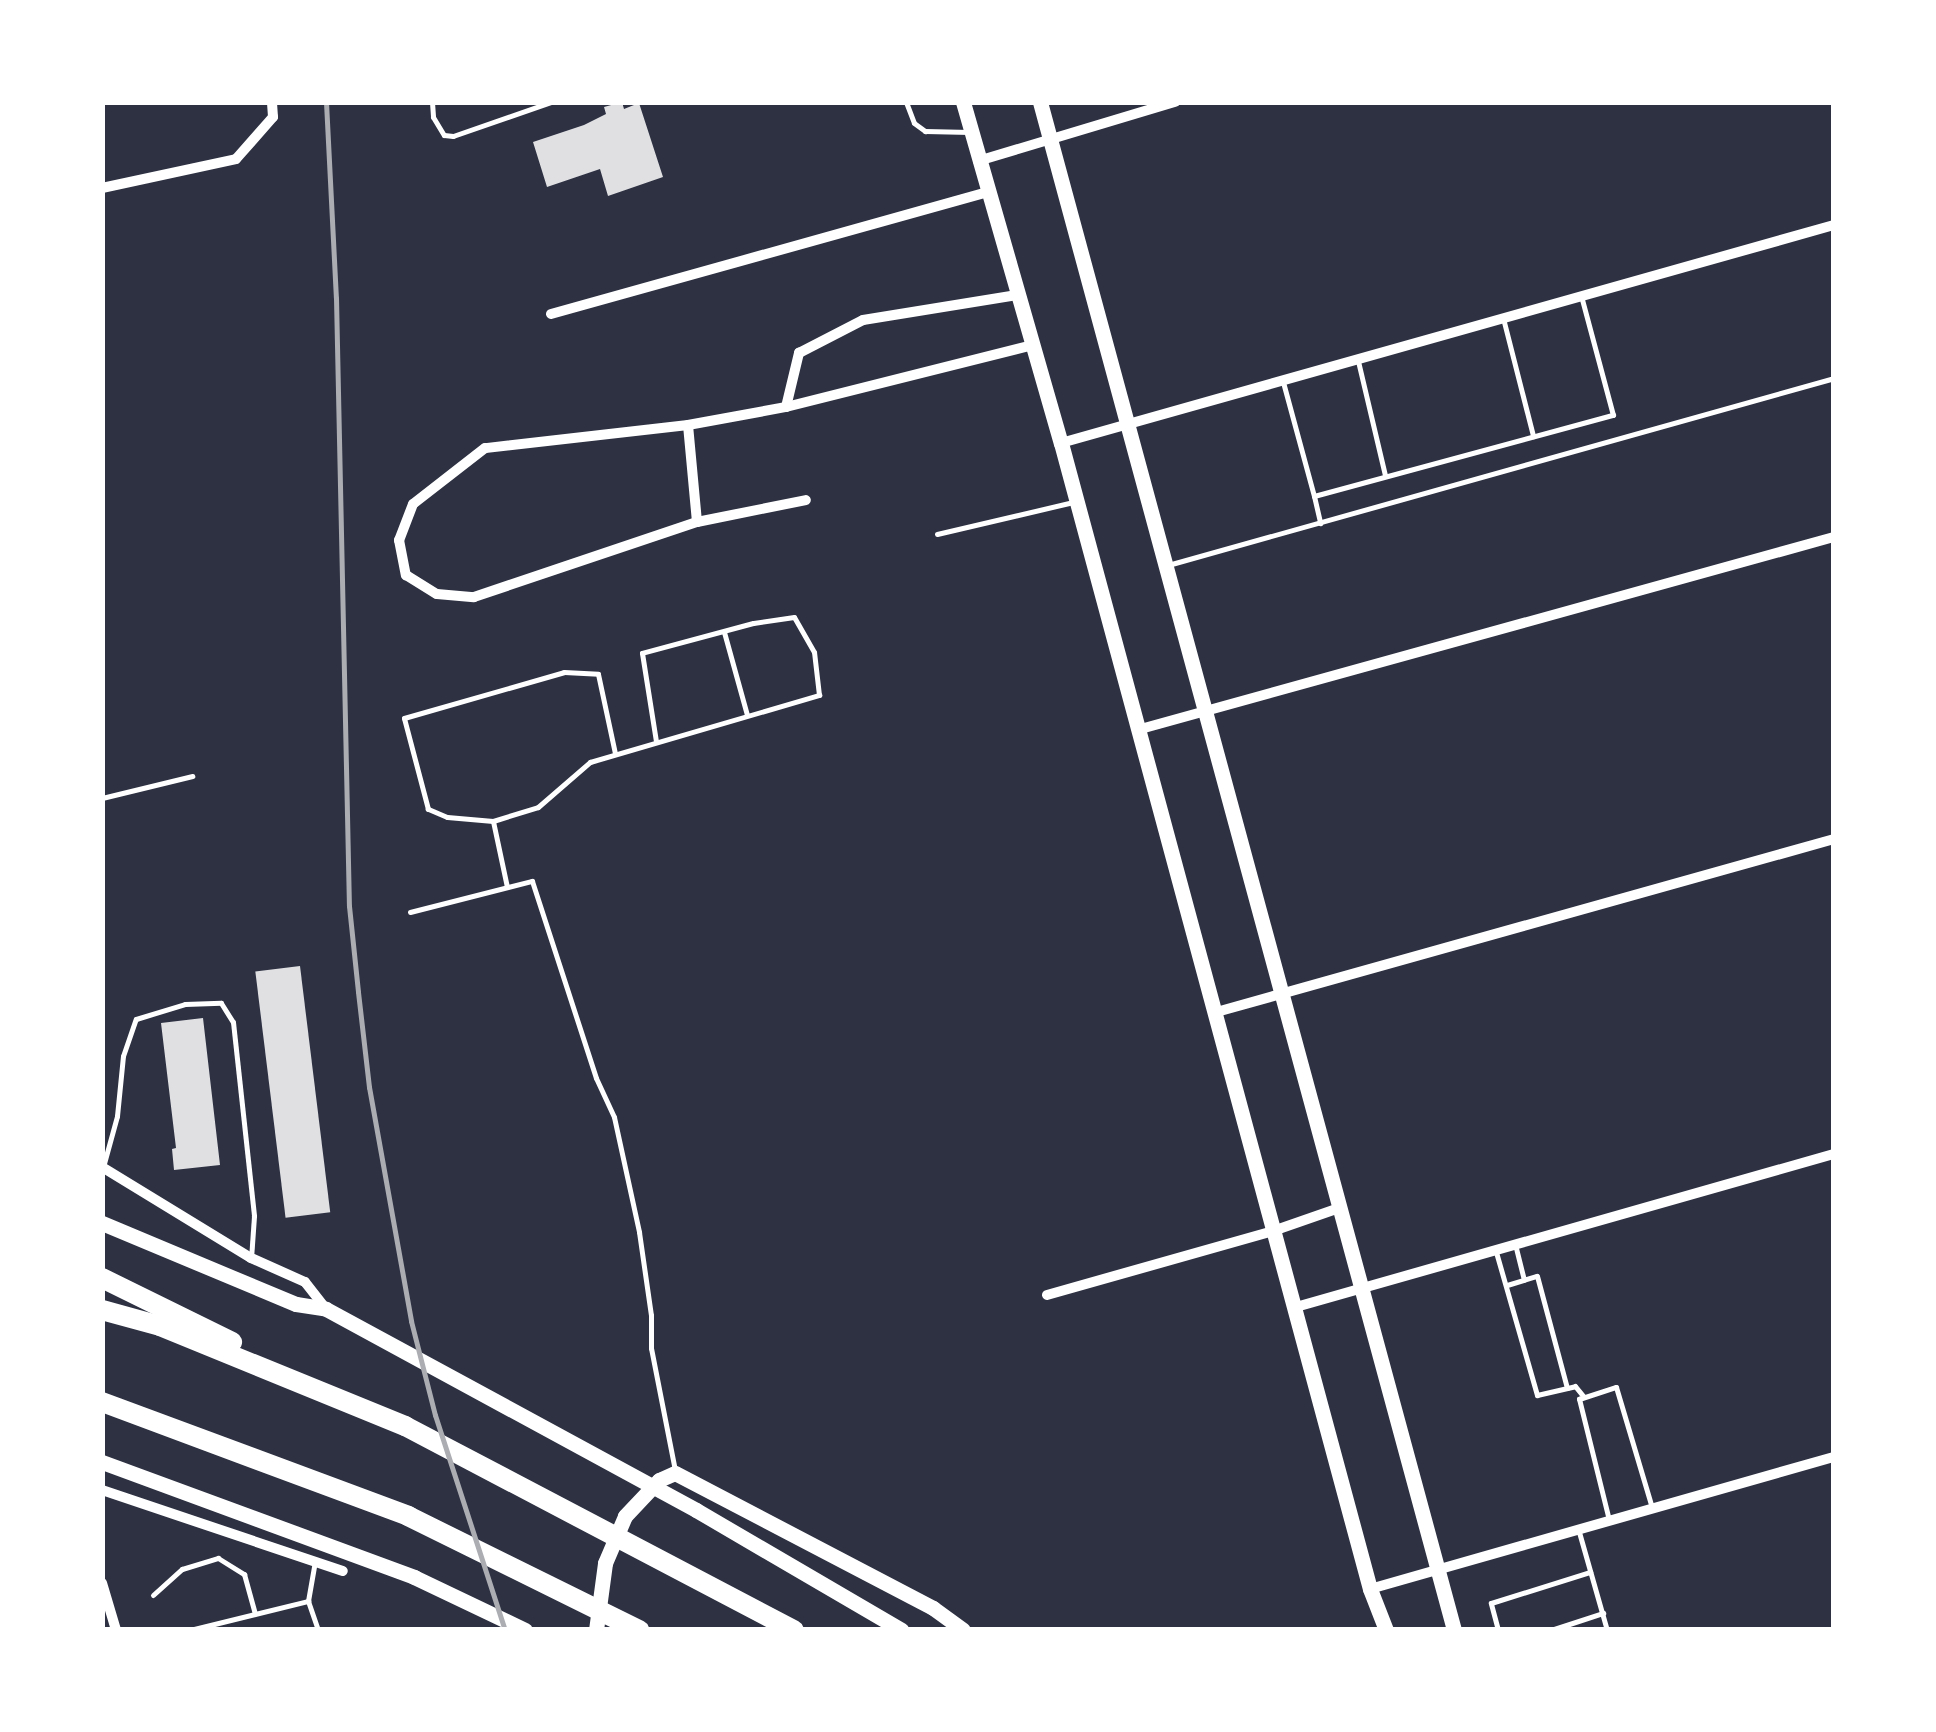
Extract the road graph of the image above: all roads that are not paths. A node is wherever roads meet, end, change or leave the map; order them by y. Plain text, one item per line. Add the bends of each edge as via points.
1 (272, 102) edge
2 (432, 102) edge
3 (551, 102) edge
4 (906, 102) edge
5 (963, 102) edge
6 (1040, 102) edge
7 (1175, 102) edge
8 (970, 132) junction
9 (1049, 139) junction
10 (978, 161) junction
11 (102, 188) edge
12 (988, 192) junction
13 (1834, 225) edge
14 (1017, 294) junction
15 (1582, 296) junction
16 (551, 314) dead end
17 (1503, 318) junction
18 (1032, 345) junction
19 (1357, 358) junction
20 (1834, 378) edge
21 (1282, 379) junction
22 (786, 407) junction
23 (1127, 422) junction
24 (688, 425) junction
25 (1533, 436) junction
26 (1061, 443) junction
27 (1385, 475) junction
28 (1314, 496) junction
29 (806, 500) dead end
30 (1076, 502) junction
31 (697, 522) junction
32 (1320, 522) junction
33 (938, 534) dead end
34 (1834, 536) edge
35 (1165, 566) junction
36 (724, 632) junction
37 (1204, 711) junction
38 (747, 715) junction
39 (1136, 730) junction
40 (656, 741) junction
41 (615, 754) junction
42 (192, 776) dead end
43 (102, 798) edge
44 (493, 822) junction
45 (1834, 839) edge
46 (507, 887) junction
47 (410, 912) dead end
48 (1281, 995) junction
49 (1212, 1014) junction
50 (1834, 1154) edge
51 (103, 1167) edge
52 (1340, 1208) junction
53 (102, 1222) edge
54 (1273, 1232) junction
55 (1514, 1244) junction
56 (1495, 1249) junction
57 (251, 1258) junction
58 (102, 1278) edge
59 (1524, 1280) junction
60 (1505, 1285) junction
61 (1361, 1287) junction
62 (1048, 1294) dead end
63 (1296, 1307) junction
64 (102, 1310) edge
65 (326, 1310) junction
66 (1567, 1388) junction
67 (1584, 1397) junction
68 (102, 1402) edge
69 (378, 1413) junction
70 (1834, 1457) edge
71 (102, 1462) edge
72 (676, 1473) junction
73 (102, 1490) edge
74 (1652, 1508) junction
75 (1609, 1520) junction
76 (1578, 1528) junction
77 (315, 1562) junction
78 (1439, 1567) junction
79 (343, 1571) dead end
80 (1590, 1572) junction
81 (102, 1583) edge
82 (1370, 1588) junction
83 (153, 1595) dead end
84 (308, 1600) junction
85 (1603, 1613) junction
86 (255, 1614) junction
87 (116, 1630) edge
88 (190, 1630) edge
89 (318, 1630) edge
90 (525, 1630) edge
91 (596, 1630) edge
92 (638, 1630) edge
93 (794, 1630) edge
94 (901, 1630) edge
95 (964, 1630) edge
96 (1386, 1630) edge
97 (1454, 1630) edge
98 (1498, 1630) edge
99 (1551, 1630) edge
100 (1608, 1630) edge

1 - 11 street via 273,117 236,160
2 - 3 lane via 444,135 453,136
4 - 8 lane via 925,131
5 - 8 main road
6 - 9 main road
7 - 9 street
8 - 10 main road
9 - 10 street
9 - 23 main road
10 - 12 main road
12 - 14 main road
12 - 16 street
13 - 15 street
14 - 18 main road
14 - 22 street via 863,320 799,353
15 - 17 street
15 - 25 lane via 1613,415
17 - 19 street
17 - 25 lane
18 - 22 street
18 - 26 main road
19 - 21 street
19 - 27 lane
20 - 32 lane
21 - 23 street
21 - 28 lane
22 - 24 street
23 - 26 street
23 - 35 main road
24 - 31 street
24 - 31 street via 485,448 413,504 398,540 406,575 437,594 474,597
25 - 27 lane
26 - 30 main road
27 - 28 lane
28 - 32 lane
29 - 31 street
30 - 33 lane
30 - 39 main road
32 - 35 lane
34 - 37 street
35 - 37 main road
36 - 38 lane
36 - 38 lane via 794,617 814,652 819,696
36 - 40 lane via 642,653
37 - 39 street
37 - 48 main road
38 - 40 lane
39 - 49 main road
40 - 41 lane
41 - 44 lane via 590,762 538,807
41 - 44 lane via 598,674 564,672 404,718 428,809
42 - 43 lane
44 - 46 lane
45 - 48 street
46 - 47 lane
46 - 72 lane via 532,881 614,1116 640,1232 651,1348
48 - 49 street
48 - 52 main road
49 - 54 main road
50 - 55 street
51 - 57 street
51 - 57 lane via 136,1019 185,1004 221,1003 233,1022 254,1216
52 - 54 street
52 - 61 main road
53 - 65 main road via 296,1304
54 - 62 street
54 - 63 main road
55 - 56 street
55 - 59 lane
56 - 60 lane
56 - 61 street
57 - 65 street via 305,1282
58 - 69 highway
59 - 60 lane
59 - 66 lane via 1537,1276
60 - 66 lane via 1537,1395
61 - 63 street
61 - 78 main road
63 - 82 main road
64 - 69 highway via 160,1326
65 - 94 main road via 696,1510
66 - 67 lane via 1574,1386
67 - 74 lane via 1616,1386
67 - 75 lane via 1579,1399
68 - 92 highway via 408,1516
69 - 93 highway
70 - 74 street
71 - 90 main road via 414,1577
72 - 91 main road via 659,1480 625,1516 605,1563
72 - 95 main road
73 - 77 street
74 - 75 street
75 - 76 street
76 - 78 street
76 - 80 lane
77 - 79 street
77 - 84 lane
78 - 82 street
78 - 97 main road
80 - 85 lane
80 - 98 lane via 1491,1603
81 - 87 street
82 - 96 main road
83 - 86 lane via 182,1569 218,1558 244,1574
84 - 86 lane
84 - 89 lane
85 - 99 lane
85 - 100 lane
86 - 88 lane

